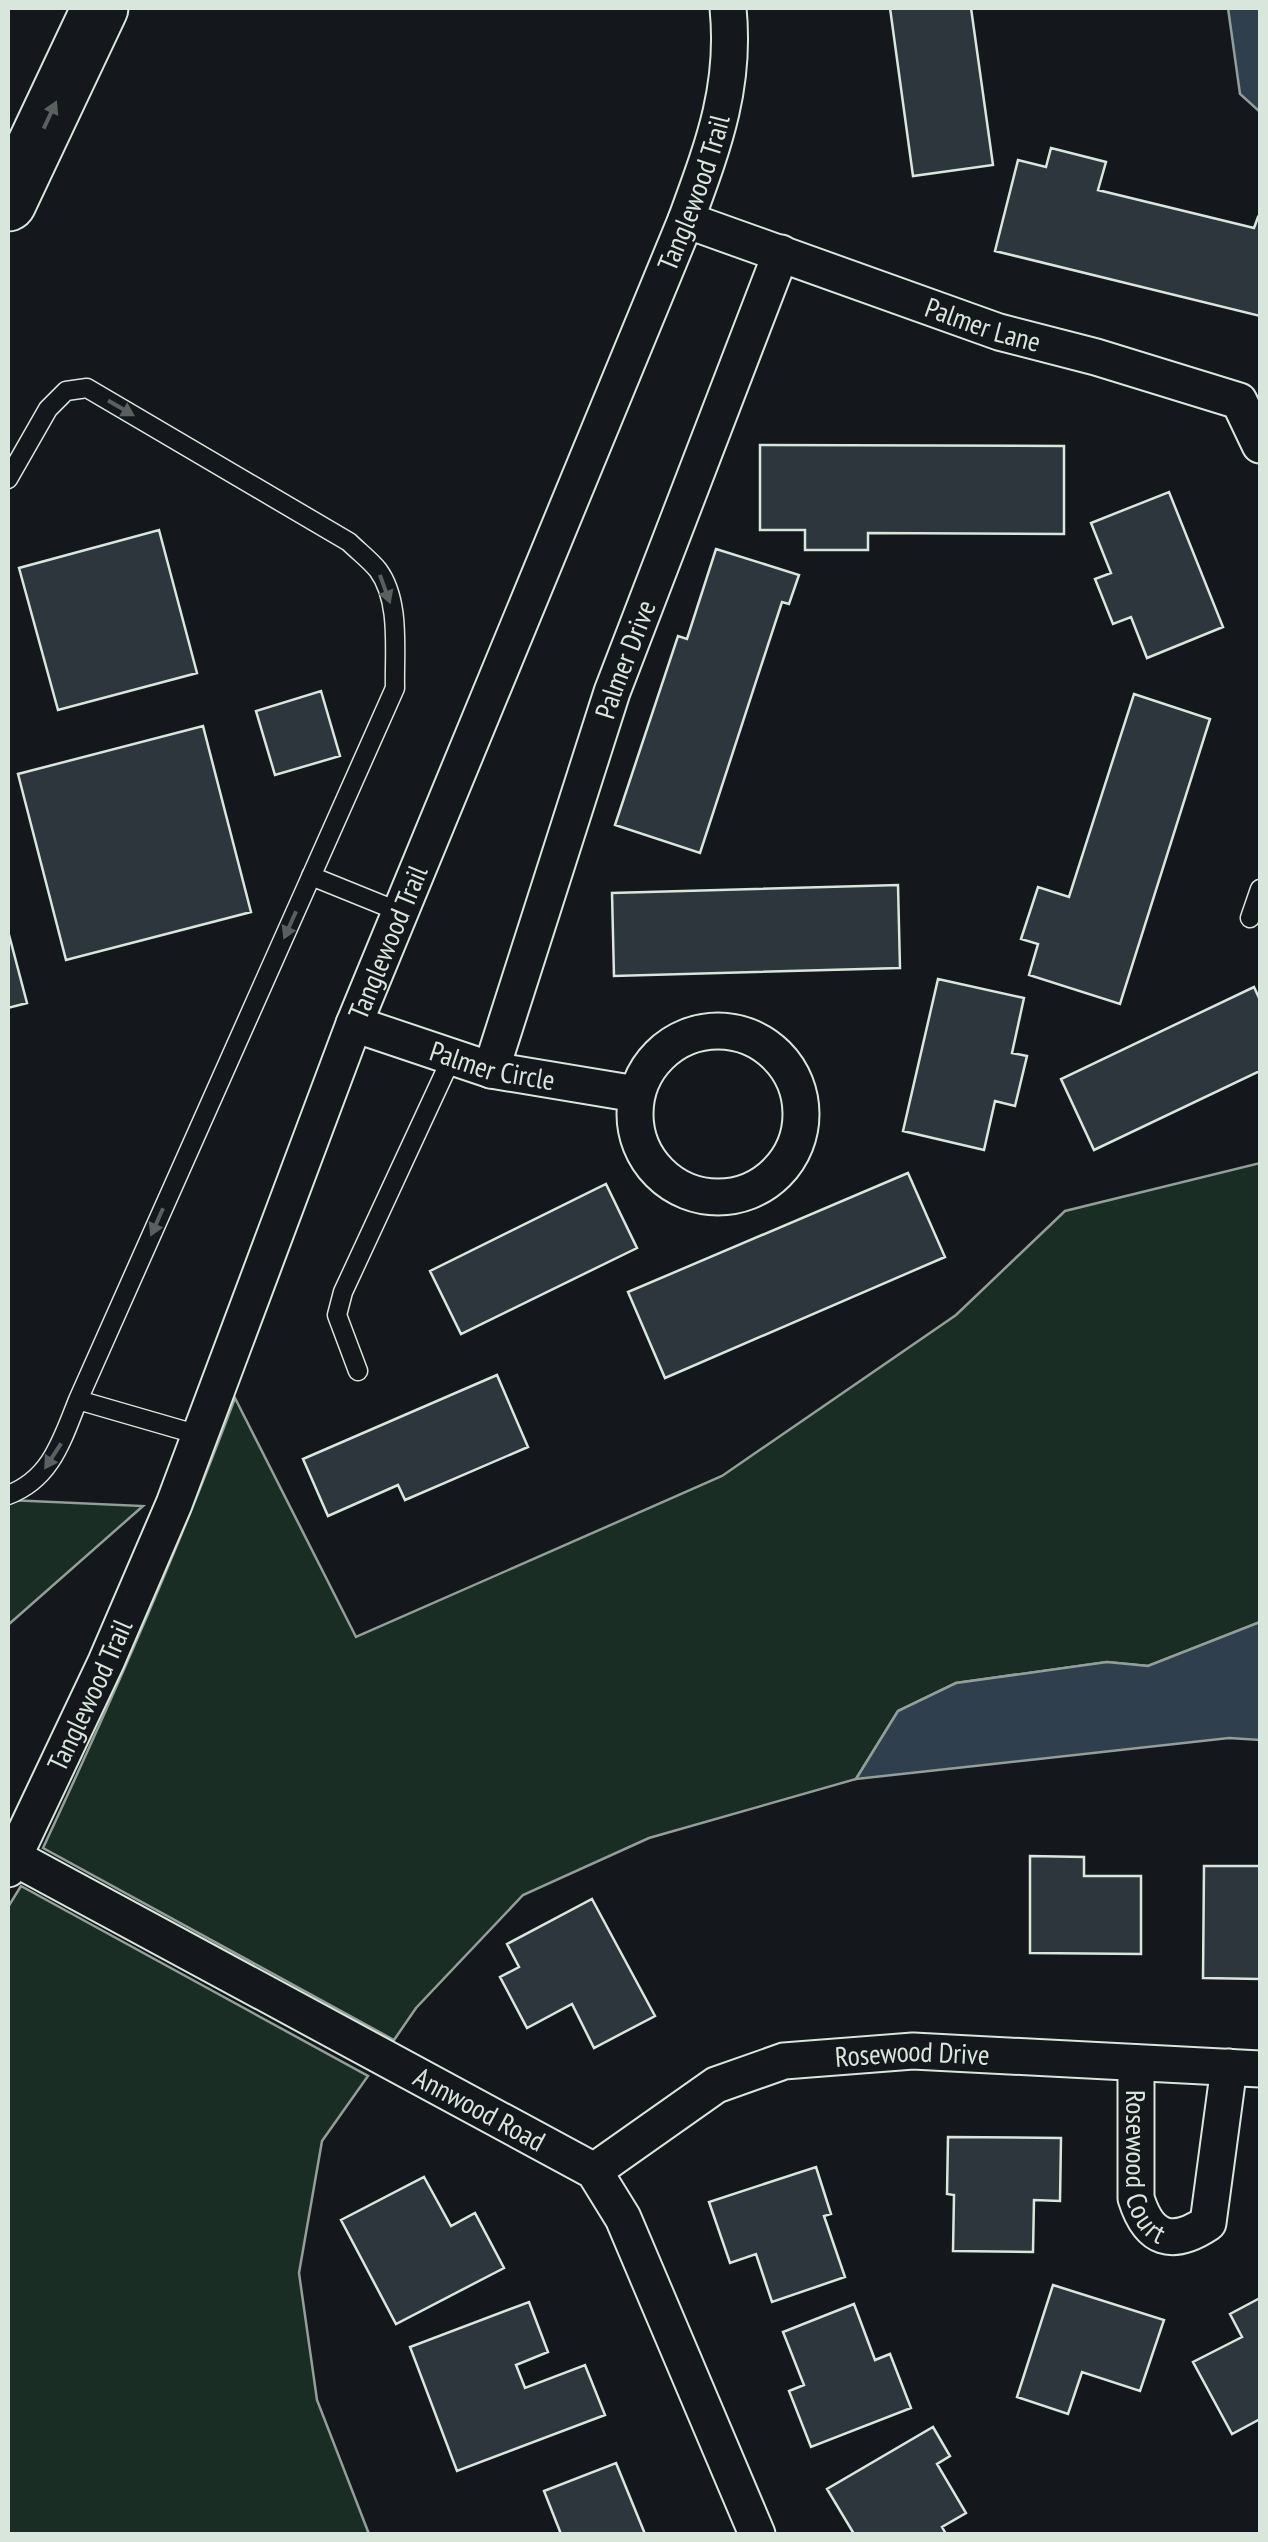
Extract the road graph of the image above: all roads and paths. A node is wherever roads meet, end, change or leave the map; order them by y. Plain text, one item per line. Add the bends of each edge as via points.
1 (100, 8) edge
2 (728, 8) edge
3 (8, 203) edge
4 (686, 220) junction
5 (781, 253) junction
6 (1260, 445) edge
7 (8, 479) edge
8 (312, 876) junction
9 (1260, 889) edge
10 (400, 912) junction
11 (1250, 918) dead end
12 (354, 1024) junction
13 (452, 1058) junction
14 (490, 1070) junction
15 (636, 1094) junction
16 (358, 1371) dead end
17 (78, 1400) junction
18 (199, 1436) junction
19 (8, 1495) edge
20 (11, 1863) edge
21 (1136, 2062) junction
22 (1245, 2068) edge
23 (594, 2171) junction
24 (758, 2534) edge

3 -> 1 main road
2 - 4 street, Tanglewood Trail via 732,49 719,131
4 - 5 street, Palmer Lane
4 - 10 street, Tanglewood Trail
5 - 6 street, Palmer Lane via 1000,332 1239,401
5 - 14 street, Palmer Drive via 612,692
7 -> 8 lane via 48,409 66,391 87,388 349,542 378,570 394,623 395,688
8 - 10 lane
8 -> 17 lane
9 - 11 lane
10 - 12 street, Tanglewood Trail
12 - 13 street, Palmer Circle
12 - 18 street, Tanglewood Trail
13 - 14 street, Palmer Circle
13 - 16 lane via 343,1292 337,1315
14 - 15 street, Palmer Circle
15 - 15 street via 665,1048 717,1030 744,1034 787,1066 799,1091 796,1145 759,1186 705,1197 656,1172 634,1122
17 - 18 lane
17 -> 19 lane via 55,1459
18 - 20 street, Tanglewood Trail via 106,1662
20 - 23 street, Annwood Road
21 - 22 street, Rosewood Drive
21 - 22 street, Rosewood Court via 1136,2198 1142,2219 1158,2235 1176,2238 1208,2223
21 - 23 street, Rosewood Drive via 913,2051 784,2061 716,2086
23 - 24 street, Annwood Road via 623,2218

